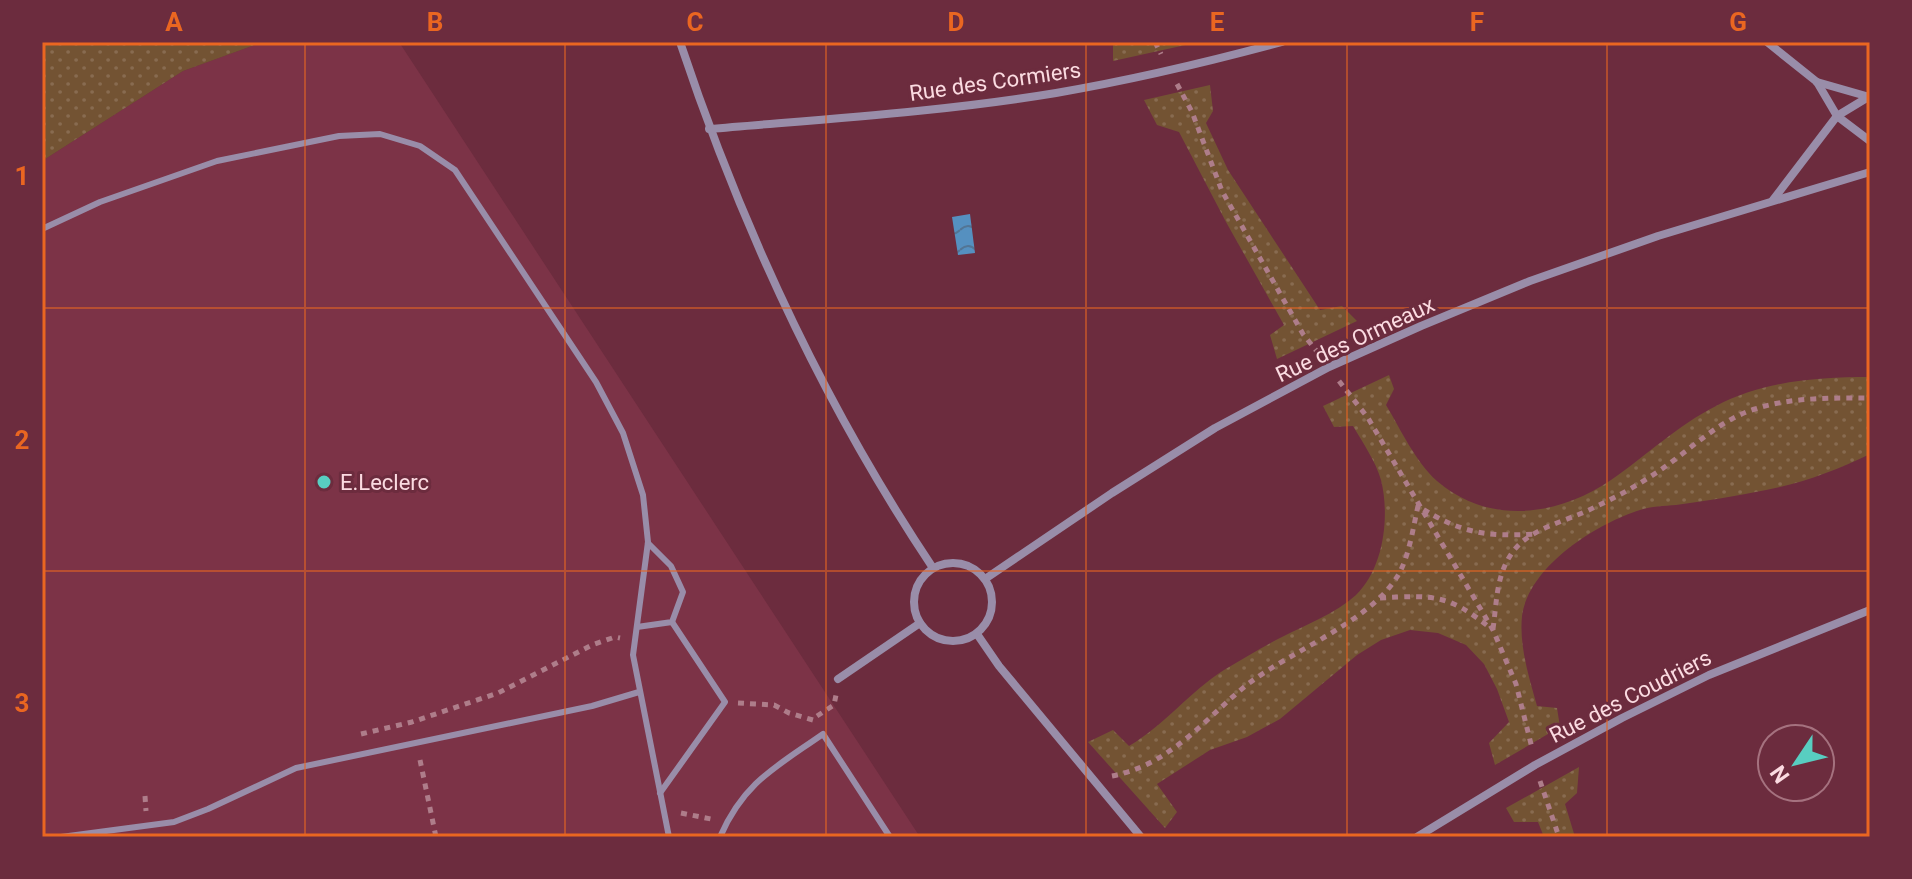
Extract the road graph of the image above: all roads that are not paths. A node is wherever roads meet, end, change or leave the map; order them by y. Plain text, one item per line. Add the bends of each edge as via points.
1 (680, 42) edge
2 (1282, 42) edge
3 (1767, 42) edge
4 (1817, 82) junction
5 (1869, 98) edge
6 (1837, 116) junction
7 (709, 129) junction
8 (1870, 141) edge
9 (1870, 172) edge
10 (1772, 200) junction
11 (42, 229) edge
12 (648, 542) junction
13 (933, 568) junction
14 (985, 579) junction
15 (1870, 610) edge
16 (672, 622) junction
17 (920, 623) junction
18 (637, 627) junction
19 (977, 634) junction
20 (838, 679) dead end
21 (639, 692) junction
22 (660, 793) junction
23 (61, 837) edge
24 (669, 837) edge
25 (720, 837) edge
26 (890, 837) edge
27 (1141, 837) edge
28 (1417, 837) edge

1 - 7 street
2 - 7 street, Rue des Cormiers via 1170,70 1024,97
3 - 4 street
4 - 5 street
4 - 6 street
5 - 6 street
6 - 8 street
6 - 10 street
7 - 13 street via 796,330 848,431
9 - 10 street, Rue des Ormeaux
10 - 14 street, Rue des Ormeaux via 1530,281 1329,367 1215,428
11 - 12 lane via 100,202 217,161 339,136 380,134 420,146 455,170 596,382 623,433 643,495
12 - 16 lane via 671,566 683,592
12 - 18 lane
13 - 14 street via 944,563 967,565
13 - 17 street via 916,587
14 - 19 street via 991,590 991,614
15 - 28 street, Rue des Coudriers via 1709,675 1535,765
16 - 18 lane
16 - 22 lane via 725,702
17 - 19 street via 929,633 953,642
17 - 20 street
18 - 21 lane via 633,655
19 - 27 street
21 - 22 lane
21 - 23 lane via 296,768 174,822
22 - 24 lane
25 - 26 lane via 745,792 823,734

